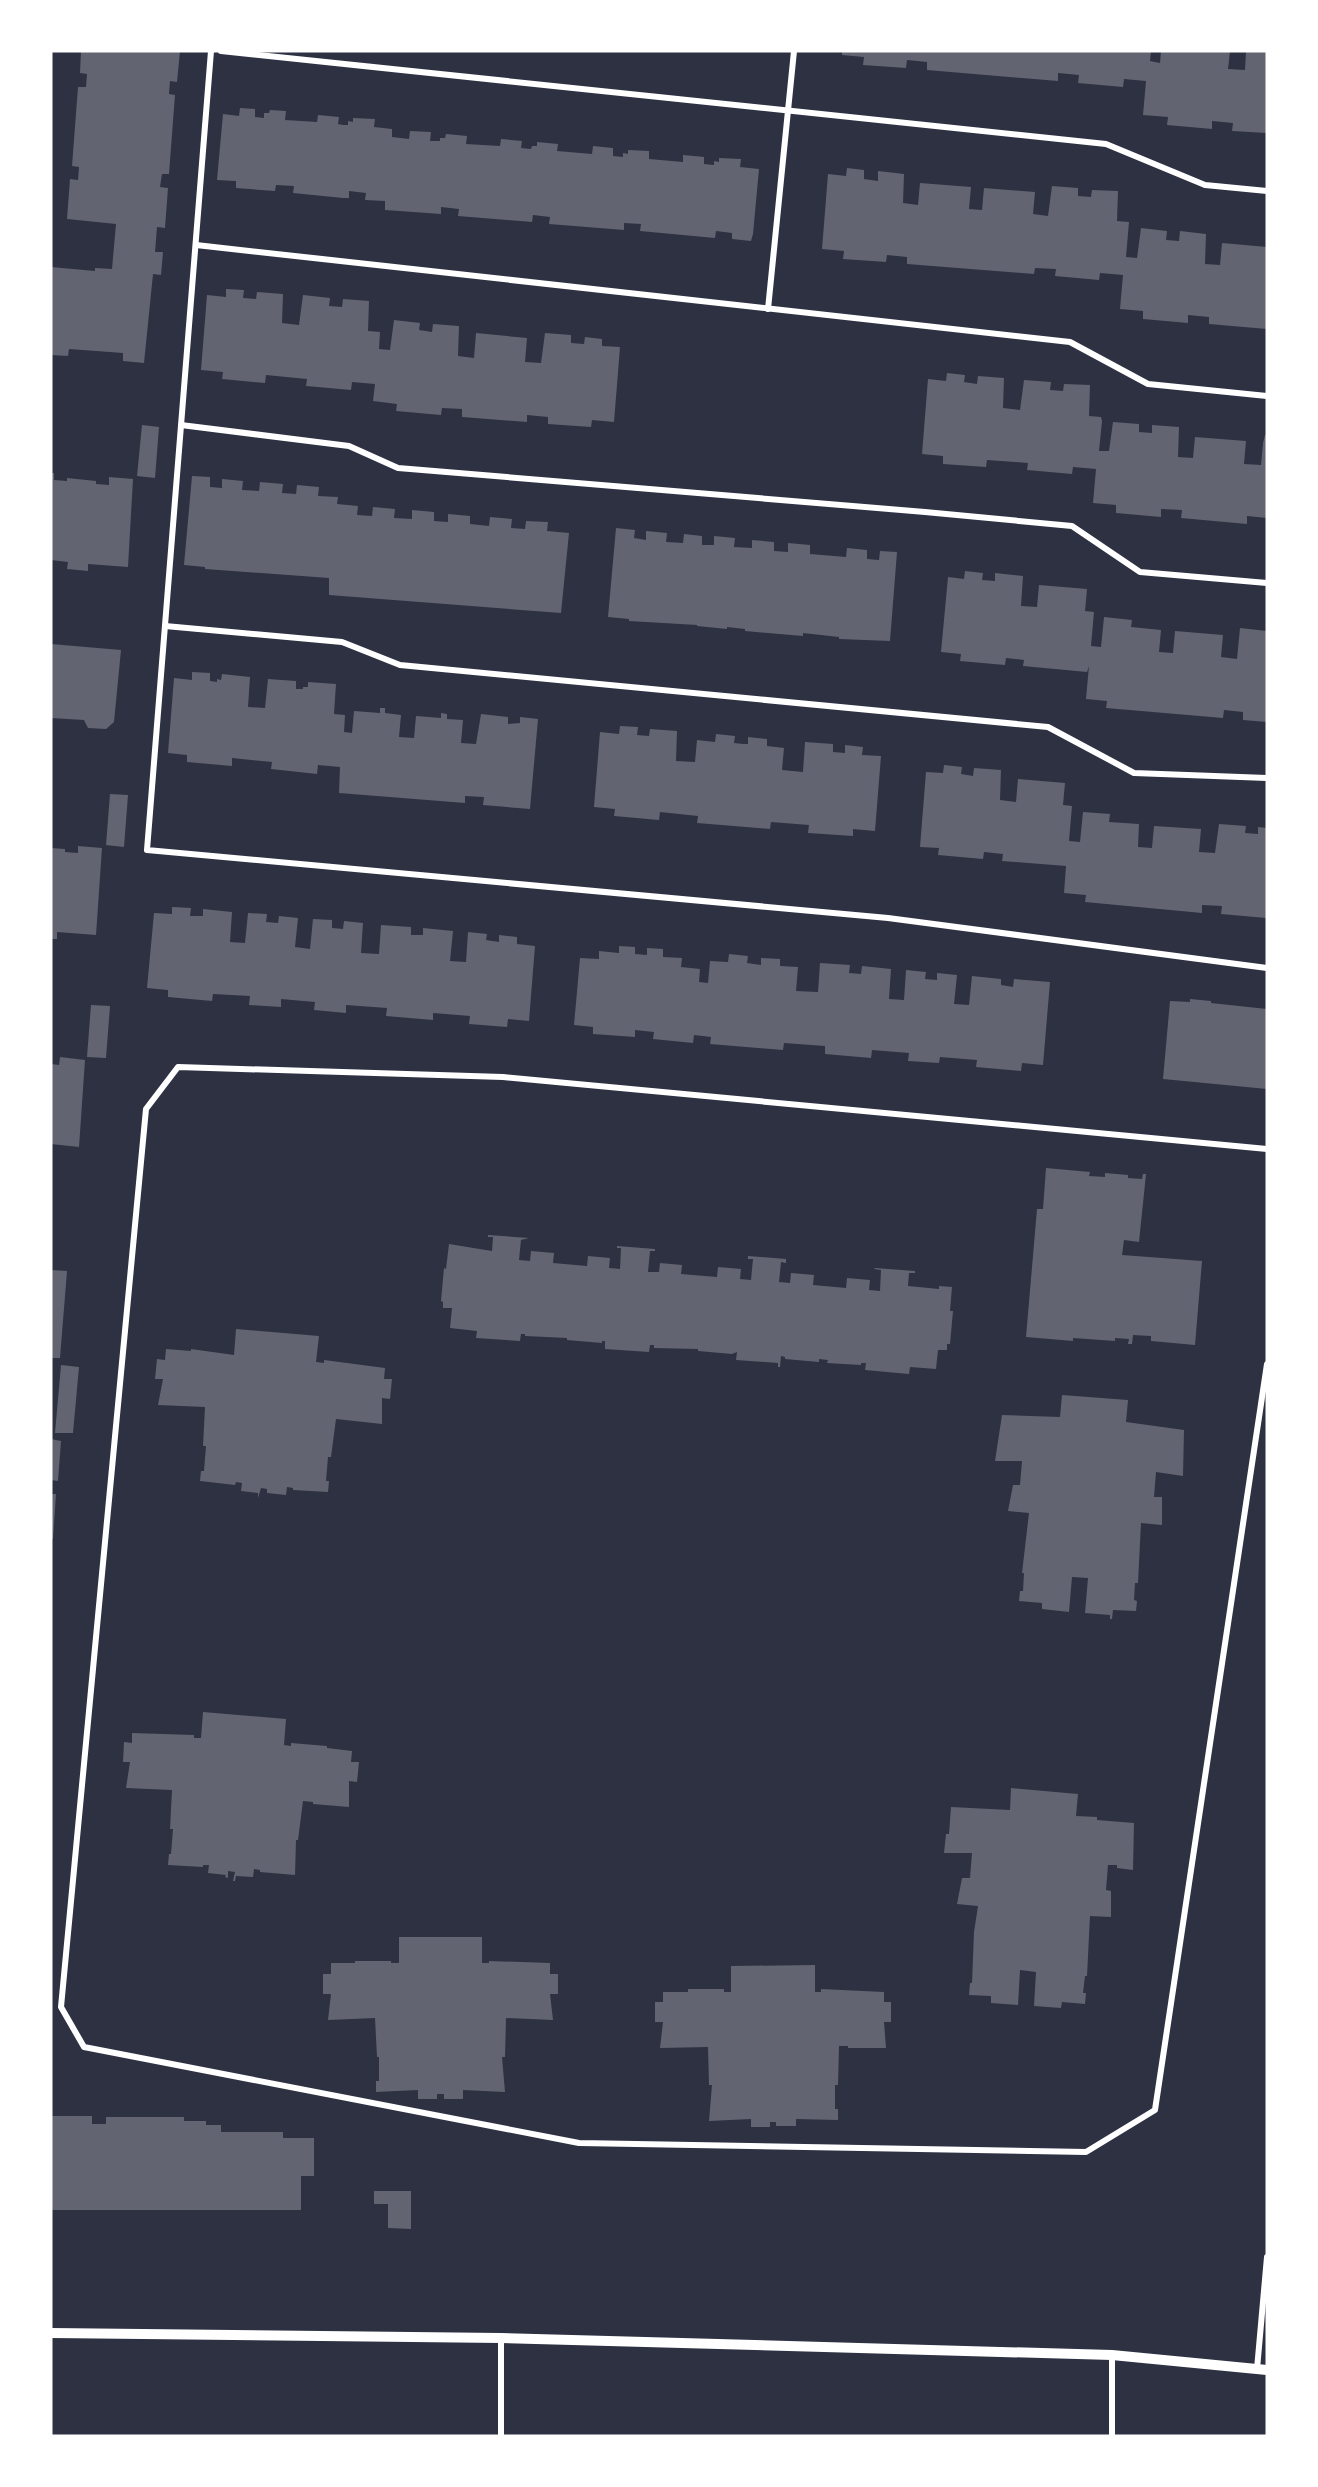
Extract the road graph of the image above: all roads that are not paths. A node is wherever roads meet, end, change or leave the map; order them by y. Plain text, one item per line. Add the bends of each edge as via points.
1 (212, 51) edge
2 (221, 51) edge
3 (794, 51) edge
4 (788, 111) junction
5 (1267, 191) edge
6 (196, 245) junction
7 (768, 309) junction
8 (1267, 396) edge
9 (181, 425) junction
10 (1267, 583) edge
11 (165, 626) junction
12 (1267, 778) edge
13 (1267, 968) edge
14 (1267, 1149) edge
15 (1267, 1364) edge
16 (1267, 2258) edge
17 (51, 2333) edge
18 (501, 2338) junction
19 (1112, 2355) junction
20 (1262, 2369) edge
21 (501, 2436) edge
22 (1112, 2436) edge

1 - 6 street
2 - 4 street
3 - 4 street
4 - 5 street via 1106,144 1205,185
4 - 7 street
6 - 7 street
6 - 9 street
7 - 8 street via 1070,342 1148,384
9 - 10 street via 349,446 398,468 1072,526 1140,572
9 - 11 street
11 - 12 street via 342,642 400,665 1048,727 1134,773
11 - 13 street via 147,850 888,918
14 - 15 street via 502,1077 178,1067 146,1109 61,2007 84,2047 579,2143 1086,2152 1155,2110
16 - 20 street
17 - 18 street
18 - 19 street
18 - 21 street
19 - 20 street
19 - 22 street

